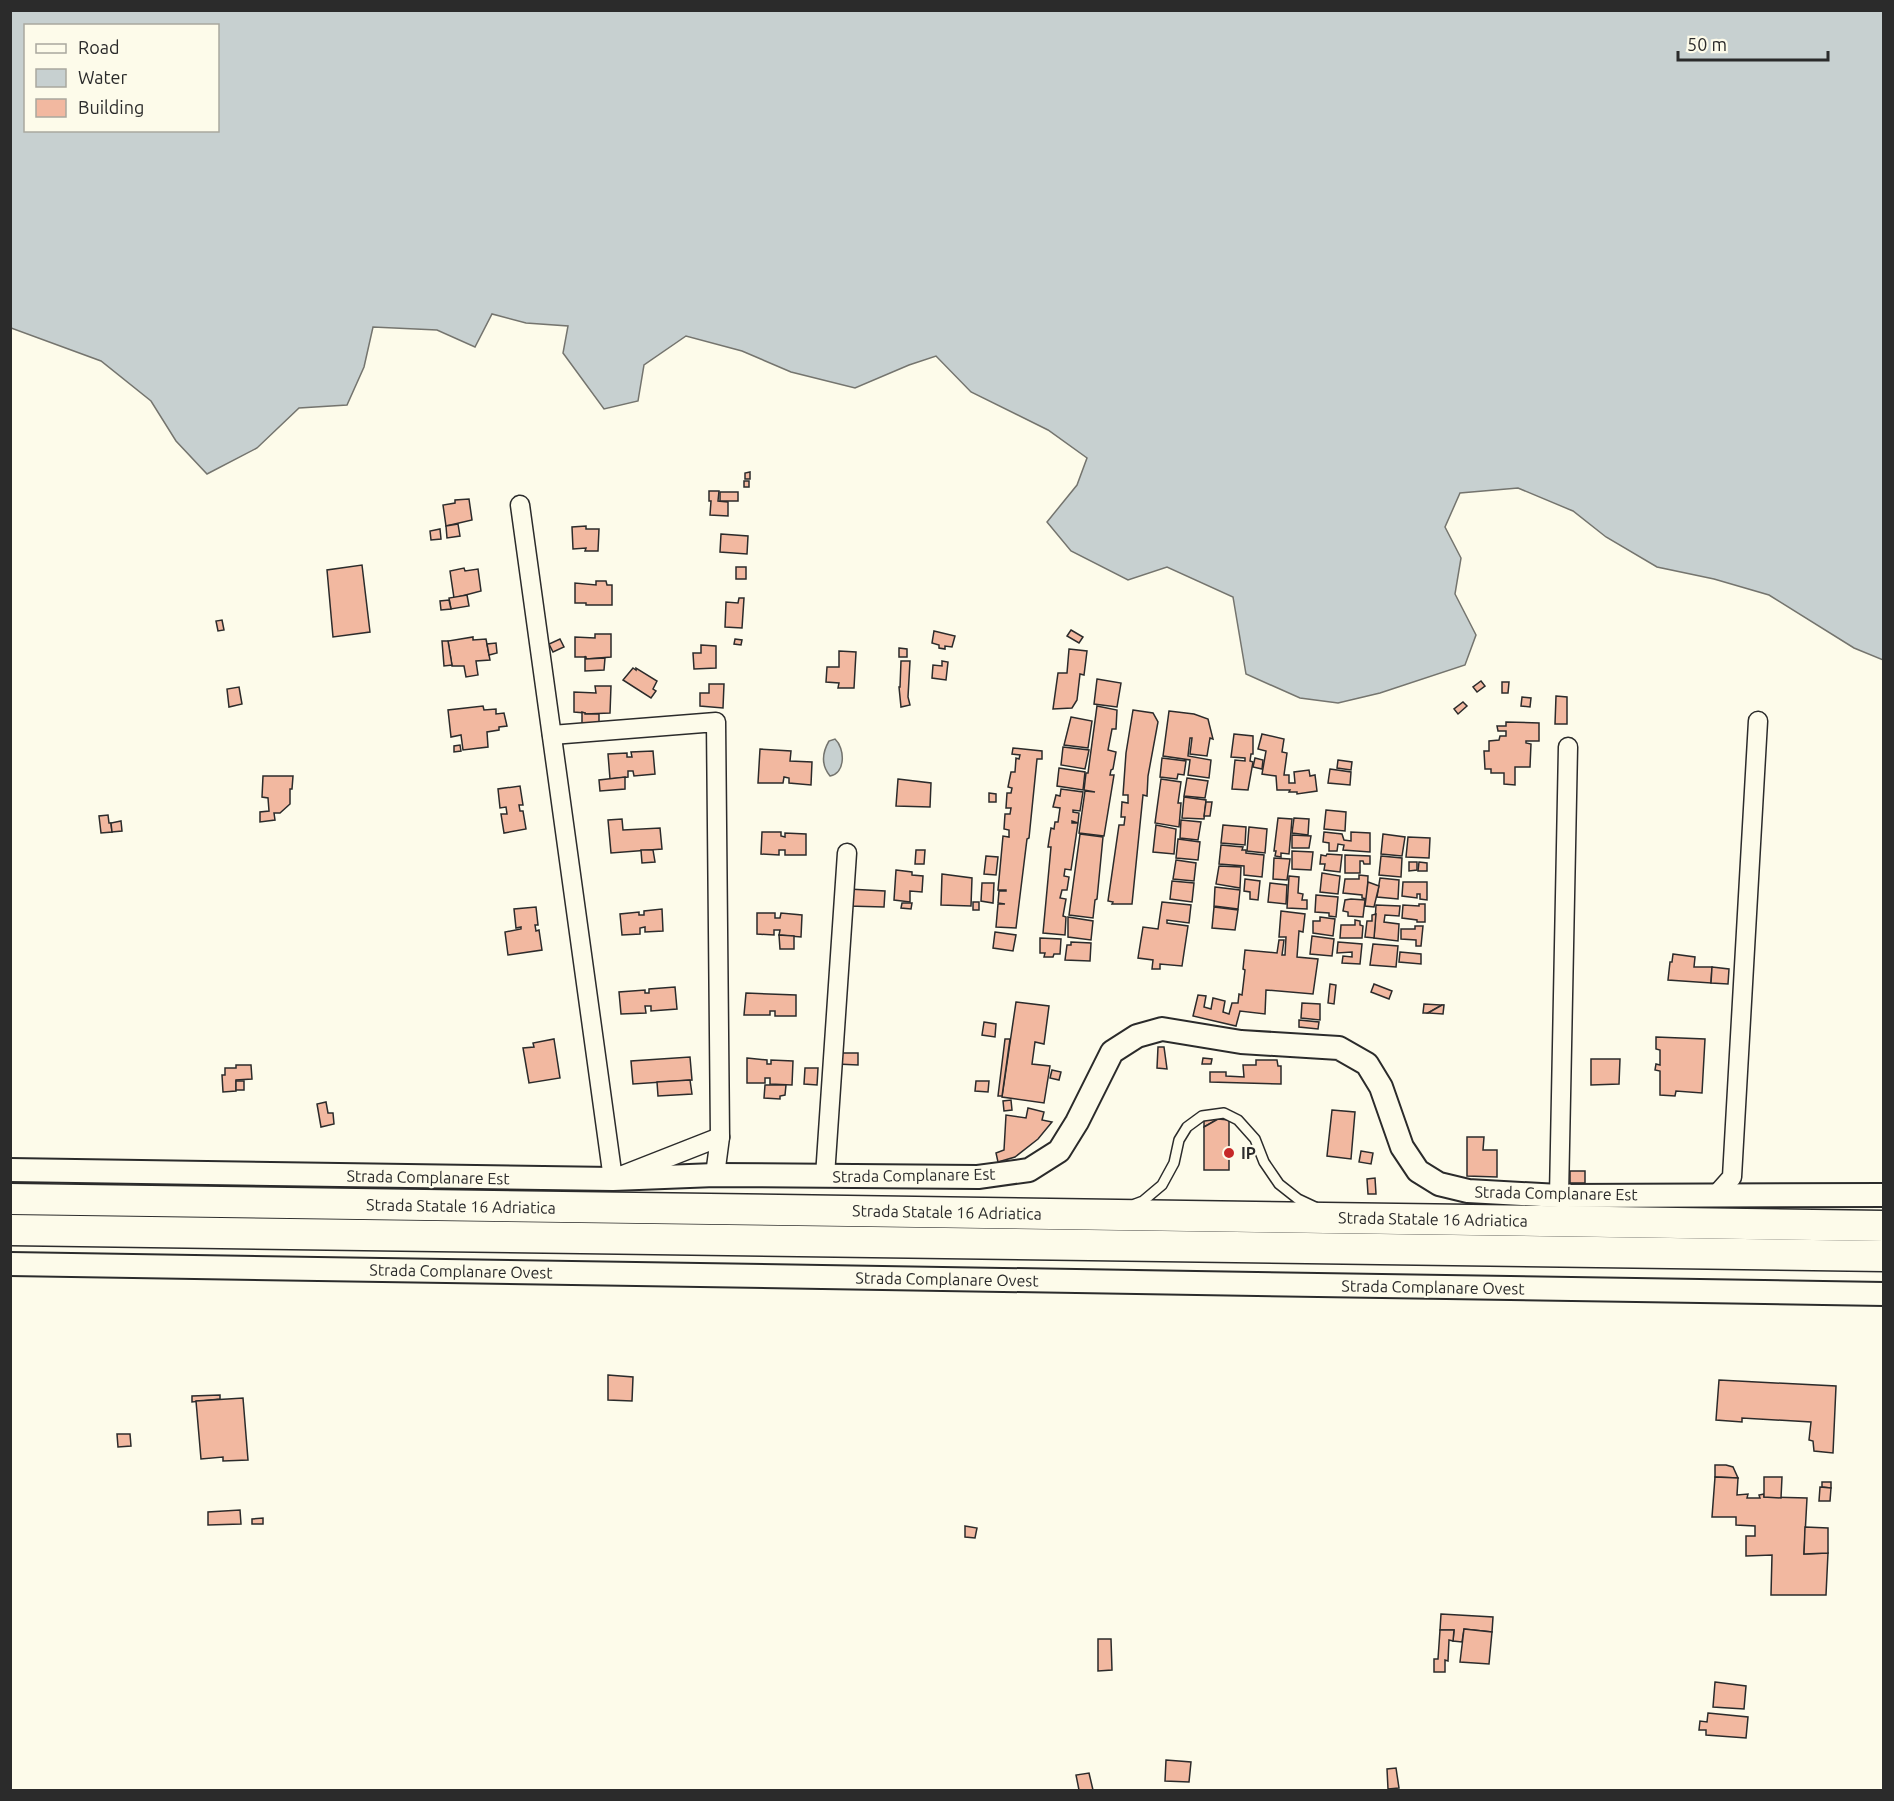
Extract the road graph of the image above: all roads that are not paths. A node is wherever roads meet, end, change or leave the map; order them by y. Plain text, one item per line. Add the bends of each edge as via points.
1 (520, 505) dead end
2 (1758, 721) dead end
3 (552, 735) junction
4 (1568, 747) dead end
5 (847, 853) dead end
6 (720, 1137) junction
7 (10, 1170) edge
8 (715, 1176) junction
9 (825, 1176) junction
10 (613, 1179) junction
11 (1716, 1195) junction
12 (1559, 1196) junction
13 (1884, 1196) edge
14 (10, 1199) edge
15 (1103, 1215) junction
16 (1339, 1218) junction
17 (1884, 1226) edge
18 (10, 1230) edge
19 (1884, 1256) edge
20 (10, 1264) edge
21 (1884, 1294) edge

1 - 3 street
2 - 11 street via 1732,1177
3 - 6 street via 716,722
3 - 10 street
4 - 12 street
5 - 9 street
6 - 8 street
6 - 10 street
7 - 10 street, Strada Complanare Est
8 - 9 street, Strada Complanare Est
8 - 10 street, Strada Complanare Est
9 - 12 street, Strada Complanare Est via 978,1177 1029,1170 1059,1151 1112,1052 1137,1036 1162,1029 1241,1042 1339,1048 1367,1064 1381,1087 1402,1147 1418,1171 1439,1184 1468,1191
11 - 12 street, Strada Complanare Est
11 - 13 street, Strada Complanare Est
14 - 15 highway, Strada Statale 16 Adriatica
15 - 16 highway, Strada Statale 16 Adriatica
15 - 16 lane via 1143,1201 1162,1185 1187,1127 1202,1116 1224,1113 1238,1120 1255,1139 1279,1184 1298,1199
16 - 17 highway, Strada Statale 16 Adriatica
18 - 19 highway, Strada Statale 16 Adriatica
20 - 21 street, Strada Complanare Ovest

